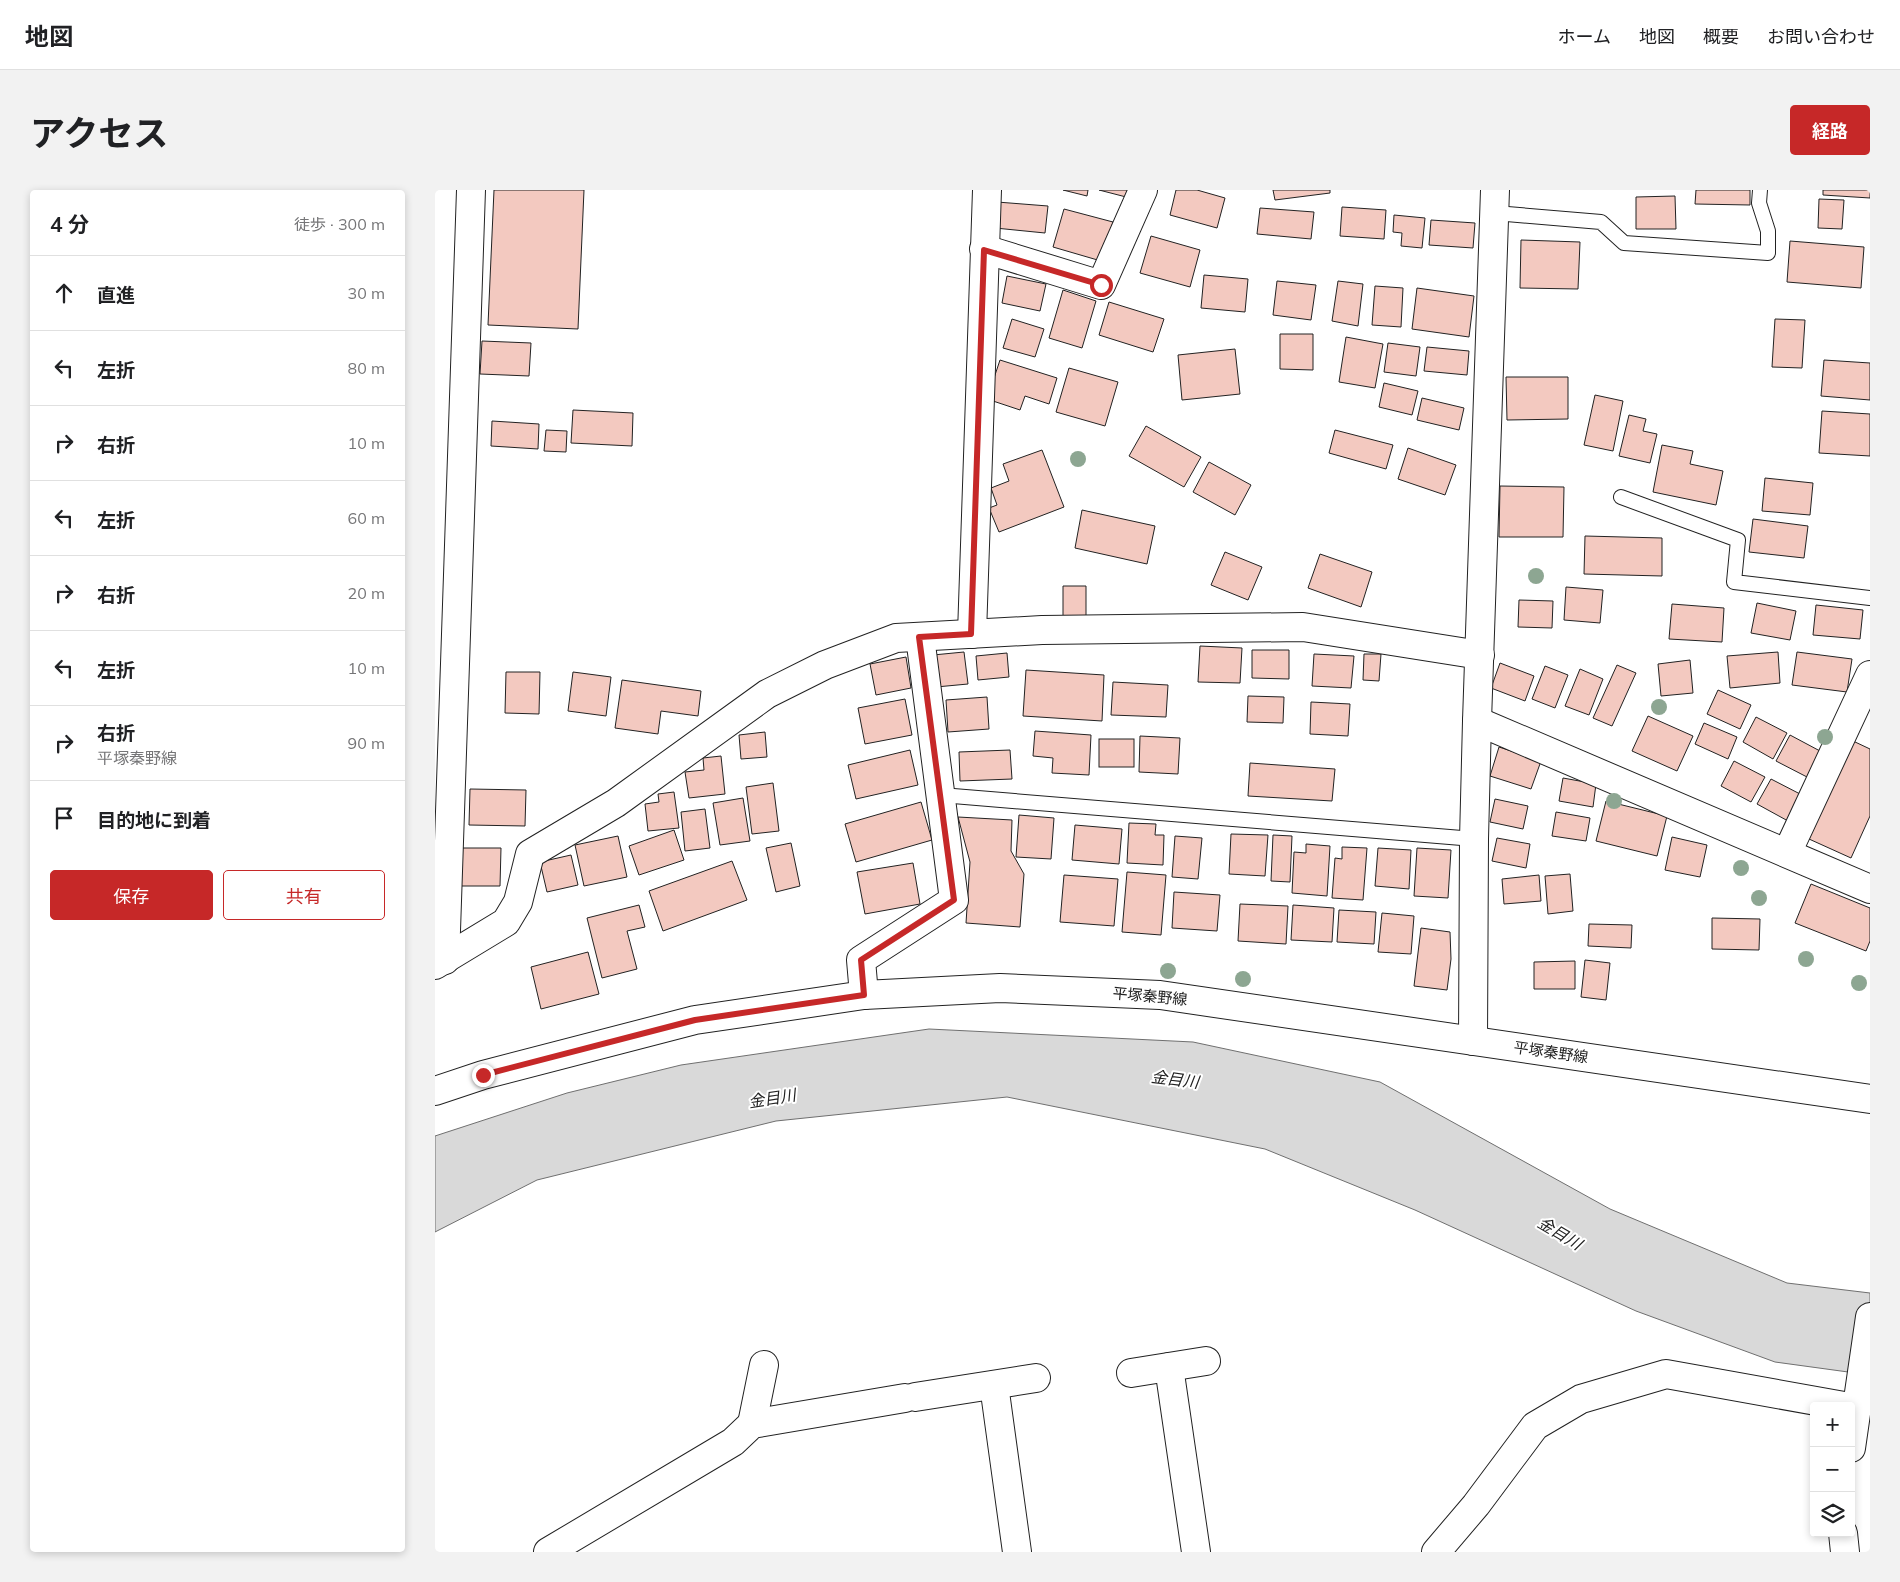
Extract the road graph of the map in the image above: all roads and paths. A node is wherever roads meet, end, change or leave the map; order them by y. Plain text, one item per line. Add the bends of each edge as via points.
1 (471, 190) edge
2 (987, 190) edge
3 (1143, 190) edge
4 (1760, 190) edge
5 (1495, 202) edge
6 (984, 250) junction
7 (1621, 497) dead end
8 (1870, 598) edge
9 (971, 634) junction
10 (919, 637) junction
11 (1480, 655) junction
12 (1870, 675) edge
13 (1477, 721) junction
14 (941, 795) junction
15 (1474, 839) junction
16 (1787, 853) junction
17 (1870, 889) edge
18 (440, 962) edge
19 (864, 995) junction
20 (1473, 1041) junction
21 (435, 1092) edge
22 (1870, 1099) edge
23 (1870, 1317) edge
24 (1206, 1361) dead end
25 (764, 1365) dead end
26 (1169, 1367) junction
27 (1131, 1374) dead end
28 (1036, 1378) dead end
29 (994, 1385) junction
30 (1856, 1404) edge
31 (753, 1424) junction
32 (1851, 1447) edge
33 (1843, 1537) edge
34 (548, 1552) edge
35 (1017, 1552) edge
36 (1196, 1552) edge
37 (1436, 1552) edge
38 (1845, 1552) edge

1 - 18 street
2 - 6 street
3 - 6 street via 1101,285
4 - 5 lane via 1759,203 1768,231 1768,253 1624,243 1601,222
5 - 11 street
6 - 9 street
7 - 8 lane via 1738,540 1734,582
9 - 10 street
9 - 11 street via 1303,627
10 - 14 street
10 - 18 street via 896,638 825,665 767,694 616,803 530,854 518,902 506,922
11 - 13 street
12 - 16 street
13 - 15 street
13 - 16 street
14 - 15 lane
14 - 19 street via 954,900 861,960
15 - 20 street
16 - 17 street
19 - 20 street, 平塚秦野線 via 1000,988 1160,995
19 - 21 street, 平塚秦野線 via 695,1020 483,1075
20 - 22 street, 平塚秦野線
23 - 30 street
24 - 26 street
25 - 31 street
26 - 27 street
26 - 36 street
28 - 29 street
29 - 31 street
29 - 35 street
30 - 32 street
30 - 37 street via 1666,1374 1581,1399 1535,1426
31 - 34 street via 733,1442
33 - 38 street

